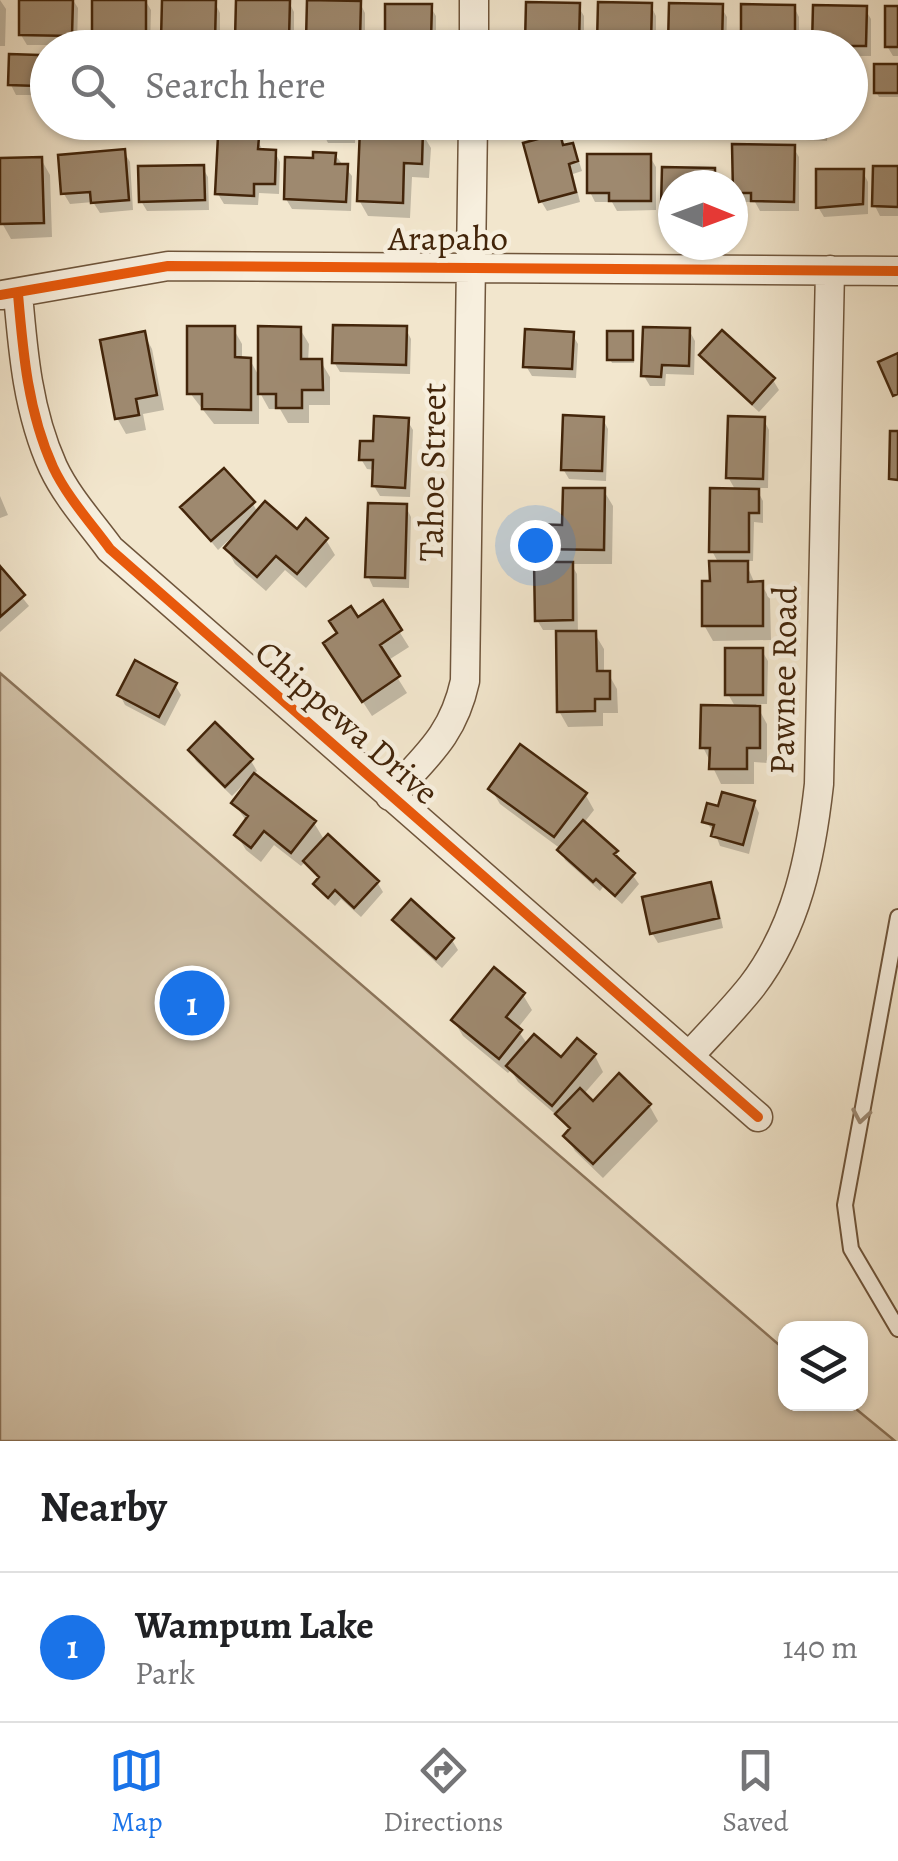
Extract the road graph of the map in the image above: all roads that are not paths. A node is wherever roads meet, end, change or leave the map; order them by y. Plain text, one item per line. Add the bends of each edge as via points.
1 (474, 0) edge
2 (474, 30) edge
3 (473, 140) edge
4 (472, 266) junction
5 (830, 270) junction
6 (898, 271) edge
7 (9, 295) edge
8 (390, 796) junction
9 (898, 917) edge
10 (690, 1055) junction
11 (758, 1117) dead end
12 (898, 1329) edge

1 - 2 street
3 - 4 street, Tahoe Street
4 - 5 street, Arapaho
4 - 7 street, Arapaho via 168,266
4 - 8 street, Tahoe Street via 464,680 446,735
5 - 6 street, Arapaho
5 - 10 street, Pawnee Road via 813,839 802,888 774,952 752,987
7 - 8 street, Chippewa Drive via 36,419 54,469 80,510 145,583
8 - 10 street, Chippewa Drive
9 -> 12 lane via 845,1205 851,1248
10 - 11 street, Chippewa Drive

